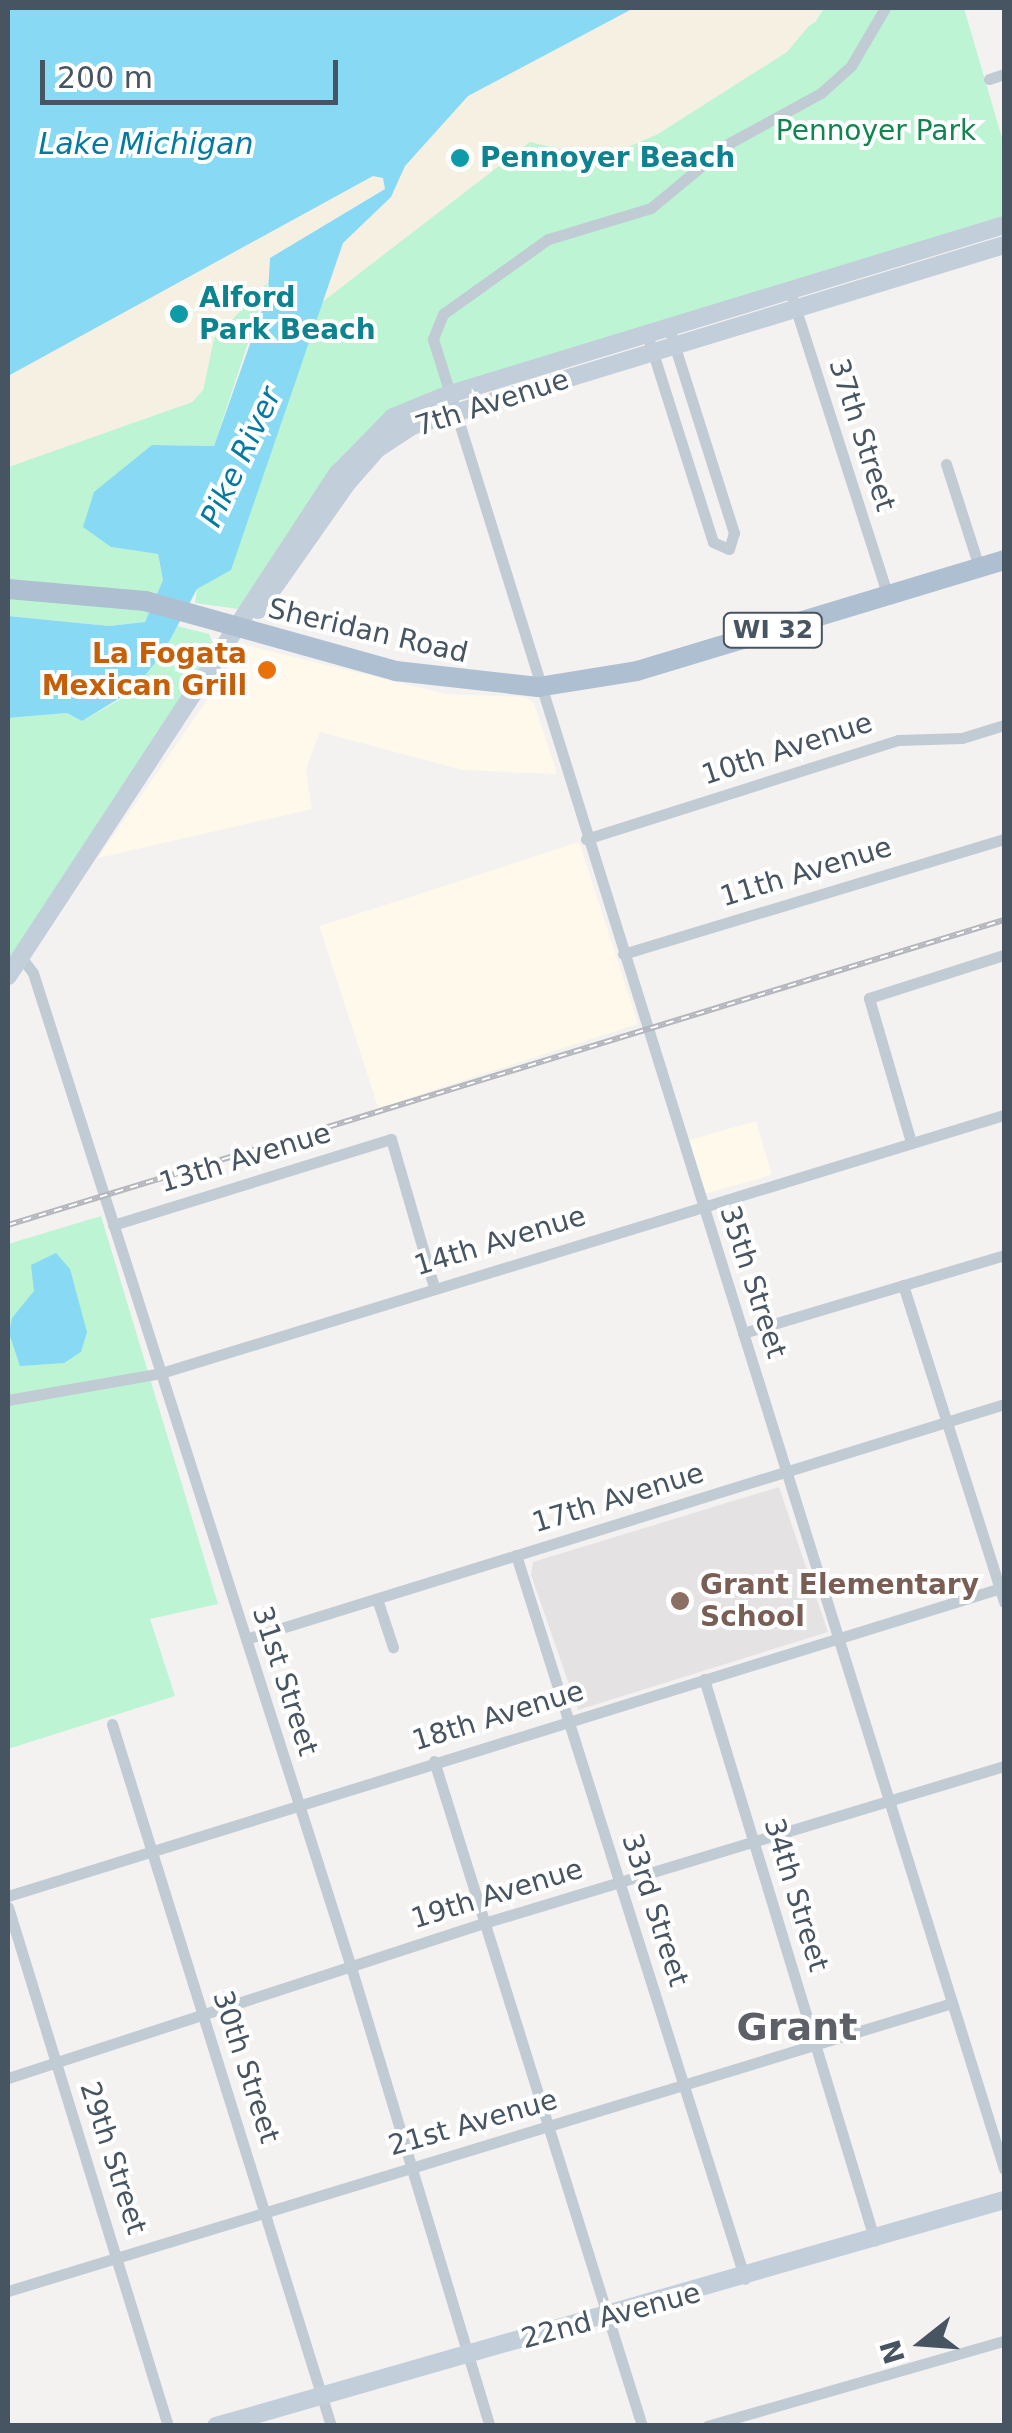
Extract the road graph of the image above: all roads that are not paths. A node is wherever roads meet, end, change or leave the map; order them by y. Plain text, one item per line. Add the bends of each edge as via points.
1 (885, 8) edge
2 (1004, 74) edge
3 (989, 79) dead end
4 (1004, 225) edge
5 (1004, 245) edge
6 (790, 291) junction
7 (796, 310) junction
8 (671, 336) junction
9 (649, 343) junction
10 (449, 403) junction
11 (946, 464) dead end
12 (1004, 560) edge
13 (980, 567) junction
14 (8, 588) edge
15 (887, 594) junction
16 (240, 629) junction
17 (538, 687) junction
18 (1004, 725) edge
19 (586, 839) junction
20 (1004, 839) edge
21 (622, 954) junction
22 (1004, 956) edge
23 (21, 958) junction
24 (8, 976) edge
25 (1004, 1116) edge
26 (911, 1142) junction
27 (702, 1204) junction
28 (114, 1225) junction
29 (1004, 1255) edge
30 (903, 1285) junction
31 (434, 1288) junction
32 (743, 1334) junction
33 (160, 1373) junction
34 (8, 1400) edge
35 (1004, 1404) edge
36 (947, 1422) junction
37 (787, 1472) junction
38 (516, 1556) junction
39 (1002, 1588) edge
40 (377, 1598) junction
41 (1004, 1602) edge
42 (839, 1637) junction
43 (246, 1639) junction
44 (394, 1647) dead end
45 (704, 1679) junction
46 (568, 1720) junction
47 (112, 1724) dead end
48 (434, 1761) junction
49 (1004, 1766) edge
50 (891, 1800) junction
51 (298, 1803) junction
52 (754, 1842) junction
53 (152, 1850) junction
54 (620, 1883) junction
55 (8, 1896) edge
56 (8, 1908) edge
57 (484, 1923) junction
58 (351, 1967) junction
59 (952, 2002) junction
60 (203, 2015) junction
61 (816, 2044) junction
62 (56, 2063) junction
63 (8, 2078) edge
64 (685, 2087) junction
65 (548, 2126) junction
66 (412, 2166) junction
67 (1004, 2169) edge
68 (1004, 2200) edge
69 (265, 2211) junction
70 (876, 2241) junction
71 (120, 2259) junction
72 (746, 2279) junction
73 (8, 2292) edge
74 (608, 2318) junction
75 (1004, 2341) edge
76 (470, 2355) junction
77 (322, 2394) junction
78 (168, 2426) edge
79 (216, 2426) edge
80 (331, 2426) edge
81 (490, 2426) edge
82 (642, 2426) edge
83 (706, 2426) edge

1 - 10 street, 35th Street via 851,66 821,93 728,144 663,201 561,231 444,314 433,338
2 - 3 street
4 - 6 street, 7th Avenue
5 - 7 street, 7th Avenue
6 - 7 street, 37th Street
6 - 8 street, 7th Avenue
7 - 8 street, 7th Avenue
7 - 15 street, 37th Street
8 - 9 street, 7th Avenue
8 - 9 street via 734,533 729,548 714,542
9 - 10 street, 7th Avenue
10 - 16 street, 7th Avenue via 393,417 366,438
10 - 17 street, 35th Street
11 - 13 street
12 - 13 main road, Sheridan Road / WI 32
13 - 15 main road, Sheridan Road / WI 32
14 - 16 main road, WI 32 via 145,601
15 - 17 main road, Sheridan Road / WI 32 via 637,671
16 - 17 main road, Sheridan Road / WI 32 via 396,671
16 - 23 street, Sheridan Road
17 - 19 street, 35th Street
18 - 19 street, 10th Avenue via 962,738 898,740
19 - 21 street, 35th Street
20 - 21 street, 11th Avenue
21 - 27 street, 35th Street
22 - 26 street via 869,998
23 - 24 street, Sheridan Road
23 - 28 street, 31st Street via 33,973
25 - 26 street, 14th Avenue
26 - 27 street, 14th Avenue
27 - 31 street, 14th Avenue
27 - 32 street, 35th Street
28 - 31 street, 13th Avenue via 391,1139
28 - 33 street, 31st Street
29 - 30 street
30 - 32 street
30 - 36 street
31 - 33 street, 14th Avenue
32 - 37 street, 35th Street
33 - 34 street, 14th Avenue
33 - 43 street, 31st Street
35 - 36 street, 17th Avenue
36 - 37 street, 17th Avenue
36 - 39 street
37 - 38 street, 17th Avenue
37 - 42 street, 35th Street
38 - 40 street, 17th Avenue
38 - 46 street, 33rd Street
39 - 41 street
39 - 42 street, 18th Avenue
40 - 43 street, 17th Avenue
40 - 44 street
42 - 45 street, 18th Avenue
42 - 50 street, 35th Street
43 - 51 street, 31st Street
45 - 46 street, 18th Avenue
45 - 52 street, 34th Street
46 - 48 street, 18th Avenue
46 - 54 street, 33rd Street
47 - 53 street, 30th Street
48 - 51 street, 18th Avenue
48 - 57 street
49 - 50 street, 19th Avenue
50 - 52 street, 19th Avenue
50 - 59 street, 35th Street
51 - 53 street, 18th Avenue
51 - 58 street, 31st Street
52 - 54 street, 19th Avenue
52 - 61 street, 34th Street
53 - 55 street, 18th Avenue
53 - 60 street, 30th Street
54 - 57 street, 19th Avenue
54 - 64 street, 33rd Street
56 - 62 street, 29th Street
57 - 58 street, 19th Avenue
57 - 65 street
58 - 60 street, 19th Avenue
58 - 66 street, 31st Street
59 - 61 street, 21st Avenue
59 - 67 street, 35th Street
60 - 62 street, 19th Avenue
60 - 69 street, 30th Street
61 - 64 street, 21st Avenue
61 - 70 street, 34th Street
62 - 63 street, 19th Avenue
62 - 71 street, 29th Street
64 - 65 street, 21st Avenue
64 - 72 street, 33rd Street
65 - 66 street, 21st Avenue
65 - 74 street
66 - 69 street, 21st Avenue
66 - 76 street, 31st Street
68 - 70 street, 22nd Avenue
69 - 71 street, 21st Avenue
69 - 77 street, 30th Street
70 - 72 street, 22nd Avenue
71 - 73 street, 21st Avenue
71 - 78 street, 29th Street
72 - 74 street, 22nd Avenue
74 - 76 street, 22nd Avenue
74 - 82 street
75 - 83 street
76 - 77 street, 22nd Avenue
76 - 81 street, 31st Street
77 - 79 street, 22nd Avenue
77 - 80 street, 30th Street

